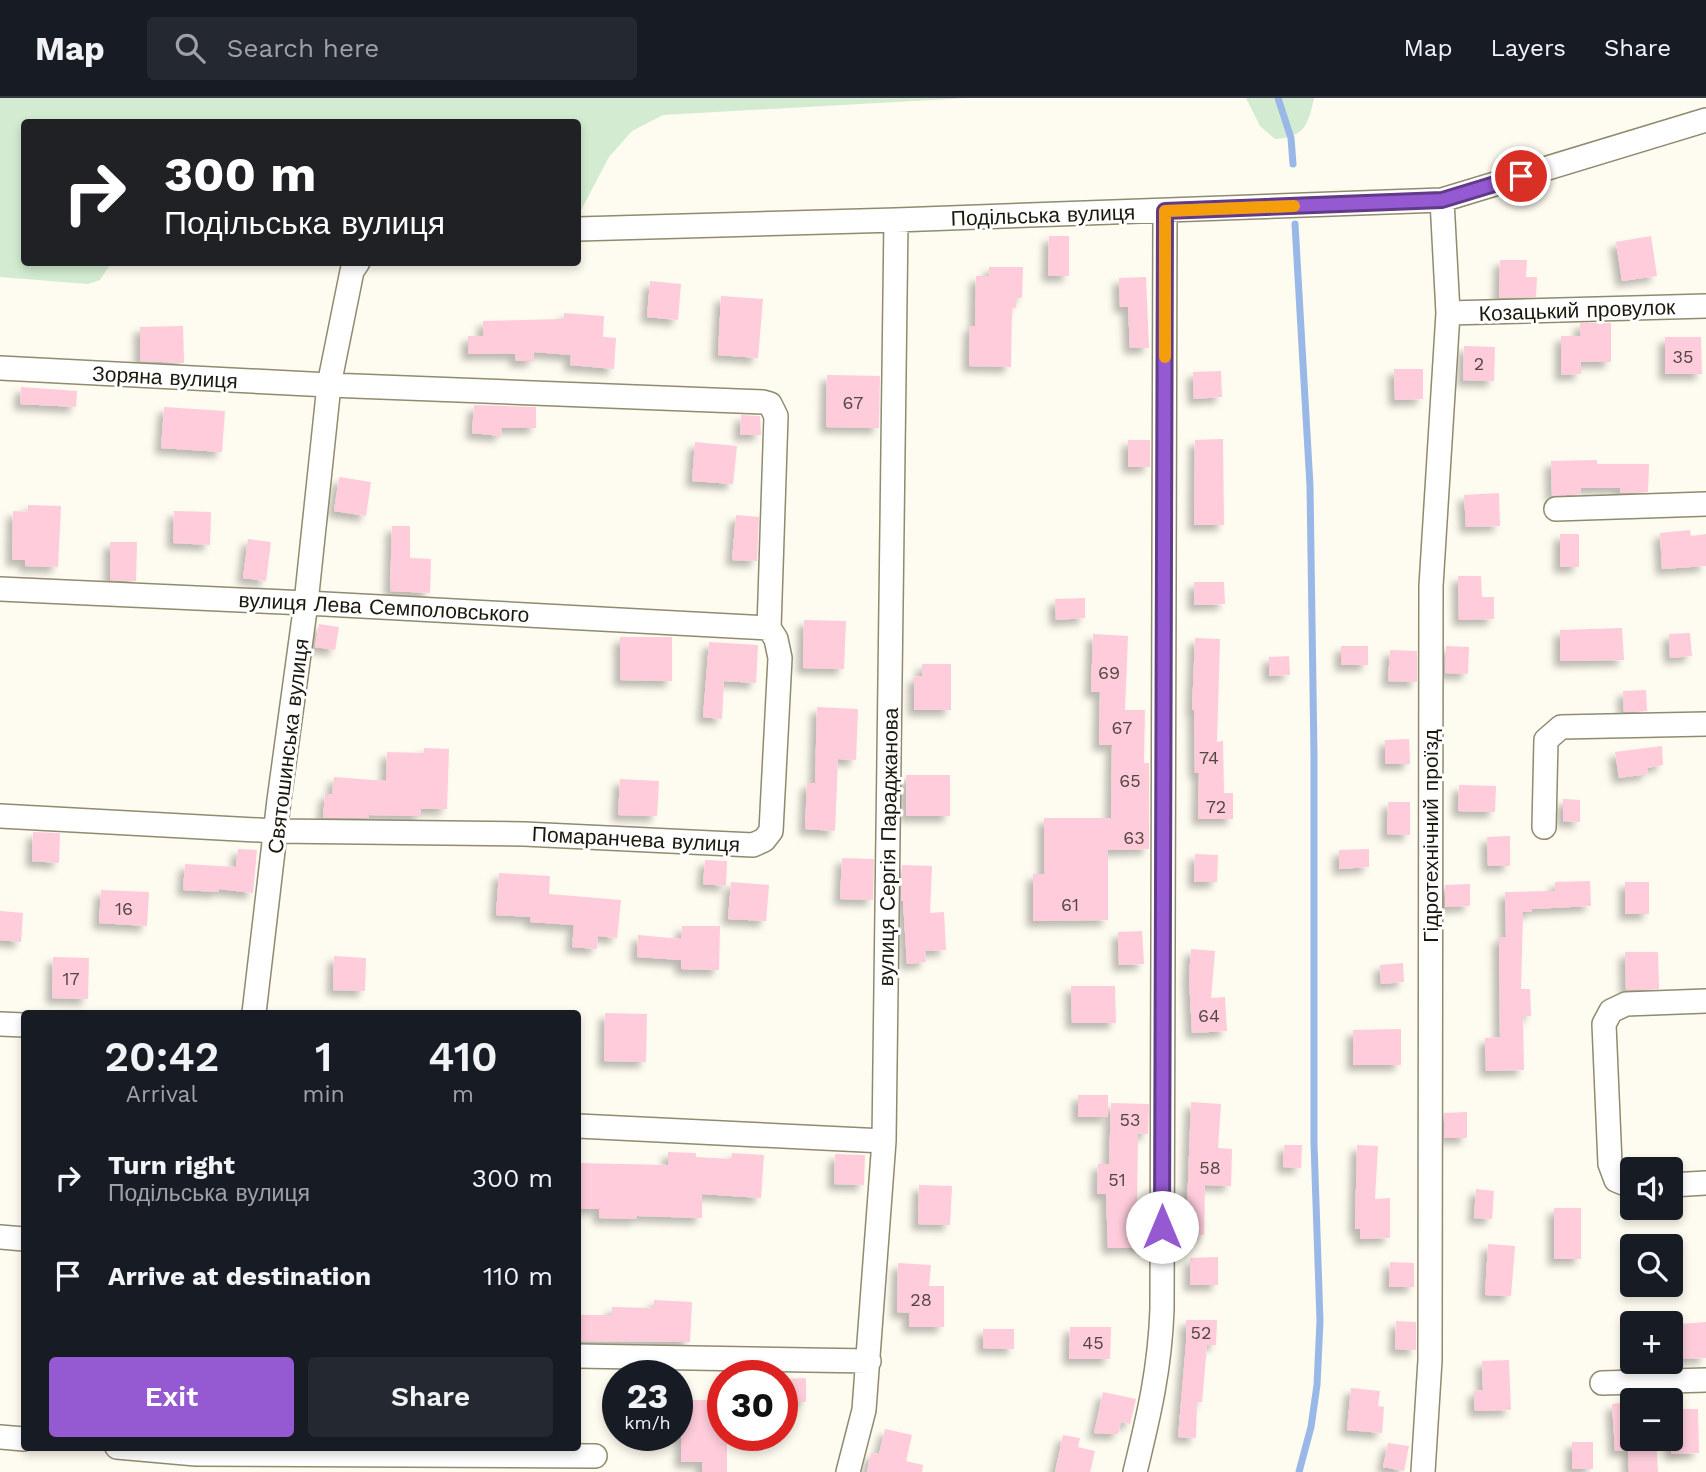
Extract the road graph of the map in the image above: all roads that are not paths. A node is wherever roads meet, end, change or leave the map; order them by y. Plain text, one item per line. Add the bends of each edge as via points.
1 (1706, 120) edge
2 (1442, 200) junction
3 (1165, 211) junction
4 (896, 220) junction
5 (581, 229) edge
6 (355, 267) edge
7 (1706, 306) edge
8 (1448, 313) junction
9 (0, 368) edge
10 (329, 385) junction
11 (1706, 504) edge
12 (1556, 509) dead end
13 (0, 589) edge
14 (306, 603) junction
15 (769, 628) junction
16 (1706, 724) edge
17 (0, 816) edge
18 (1544, 827) dead end
19 (276, 831) junction
20 (1706, 1000) edge
21 (254, 1010) edge
22 (0, 1024) edge
23 (21, 1025) edge
24 (581, 1126) edge
25 (884, 1140) junction
26 (1620, 1182) edge
27 (1706, 1183) edge
28 (1683, 1184) edge
29 (0, 1237) edge
30 (21, 1240) edge
31 (581, 1356) edge
32 (869, 1361) junction
33 (1706, 1380) edge
34 (1602, 1383) dead end
35 (0, 1437) edge
36 (21, 1439) edge
37 (145, 1451) edge
38 (595, 1456) dead end
39 (195, 1458) edge
40 (848, 1472) edge
41 (1135, 1472) edge
42 (1423, 1472) edge

1 - 2 street, Подільська вулиця
2 - 3 street, Подільська вулиця
2 - 8 street, Гідротехнічний проїзд
3 - 4 street, Подільська вулиця
3 - 41 street via 1162,1309 1154,1396
4 - 5 street, Подільська вулиця
4 - 25 street, вулиця Сергія Параджанова
6 - 10 street, Святошинська вулиця
7 - 8 street, Козацький провулок
8 - 42 street, Гідротехнічний проїзд via 1431,586 1430,1360
9 - 10 street, Зоряна вулиця
10 - 14 street, Святошинська вулиця
10 - 15 street, Помаранчева вулиця via 769,404 776,416
11 - 12 street
13 - 14 street, вулиця Лева Семполовського
14 - 15 street, вулиця Лева Семполовського
14 - 19 street, Святошинська вулиця
15 - 19 street, Помаранчева вулиця via 780,658 771,831 753,845 524,834
16 - 18 street via 1561,727 1546,740
17 - 19 street, Помаранчева вулиця
19 - 21 street, Святошинська вулиця
20 - 26 street via 1626,1004 1611,1011 1604,1024 1610,1164
22 - 23 street
24 - 25 street
25 - 32 street, вулиця Сергія Параджанова
27 - 28 street
29 - 30 street
31 - 32 street
32 - 40 street, вулиця Сергія Параджанова via 864,1410
33 - 34 street
35 - 36 street
37 - 39 street
38 - 39 street

